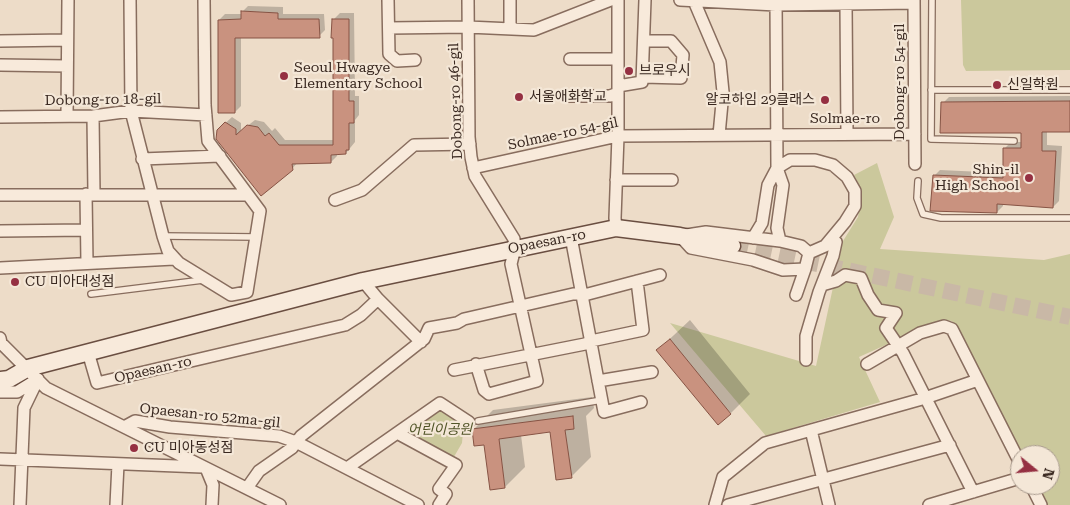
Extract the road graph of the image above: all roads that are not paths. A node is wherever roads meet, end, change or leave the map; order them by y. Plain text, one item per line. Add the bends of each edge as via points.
1 (68, 0) edge
2 (130, 0) edge
3 (204, 0) edge
4 (388, 0) edge
5 (468, 0) edge
6 (510, 0) edge
7 (610, 0) edge
8 (618, 0) edge
9 (645, 0) edge
10 (680, 0) edge
11 (932, 0) edge
12 (694, 1) edge
13 (914, 1) edge
14 (776, 2) edge
15 (846, 4) junction
16 (468, 27) junction
17 (388, 28) junction
18 (510, 29) junction
19 (67, 40) junction
20 (0, 41) edge
21 (644, 41) junction
22 (570, 59) dead end
23 (618, 59) junction
24 (415, 60) dead end
25 (0, 65) edge
26 (67, 66) junction
27 (642, 77) junction
28 (618, 89) junction
29 (931, 90) junction
30 (1070, 90) edge
31 (567, 96) dead end
32 (131, 112) junction
33 (206, 115) junction
34 (67, 116) junction
35 (93, 116) junction
36 (0, 117) edge
37 (847, 134) junction
38 (915, 134) junction
39 (719, 135) junction
40 (776, 135) junction
41 (618, 136) junction
42 (1014, 141) dead end
43 (470, 144) junction
44 (220, 156) junction
45 (142, 159) junction
46 (915, 164) dead end
47 (474, 168) junction
48 (777, 168) junction
49 (616, 180) junction
50 (672, 180) dead end
51 (918, 181) dead end
52 (90, 194) junction
53 (152, 194) junction
54 (0, 195) edge
55 (248, 195) junction
56 (335, 200) dead end
57 (1070, 218) edge
58 (616, 228) junction
59 (86, 230) junction
60 (0, 231) edge
61 (162, 236) junction
62 (256, 236) junction
63 (680, 236) junction
64 (570, 237) junction
65 (753, 238) junction
66 (831, 239) junction
67 (780, 241) junction
68 (732, 246) tunnel mouth
69 (515, 248) junction
70 (809, 253) junction
71 (174, 259) junction
72 (87, 263) junction
73 (0, 268) edge
74 (805, 269) junction
75 (660, 275) dead end
76 (205, 280) junction
77 (363, 281) junction
78 (637, 281) junction
79 (822, 285) junction
80 (91, 294) dead end
81 (582, 294) junction
82 (796, 296) dead end
83 (378, 298) junction
84 (521, 305) junction
85 (0, 338) edge
86 (590, 341) junction
87 (421, 342) junction
88 (897, 346) junction
89 (88, 352) junction
90 (531, 354) junction
91 (806, 360) dead end
92 (476, 364) junction
93 (867, 364) dead end
94 (454, 370) dead end
95 (652, 372) dead end
96 (33, 374) junction
97 (0, 380) edge
98 (978, 380) junction
99 (598, 381) junction
100 (0, 392) edge
101 (926, 398) junction
102 (602, 400) junction
103 (641, 402) dead end
104 (474, 422) joint
105 (124, 427) junction
106 (811, 430) junction
107 (397, 433) junction
108 (296, 442) junction
109 (950, 445) junction
110 (1011, 445) edge
111 (0, 459) edge
112 (22, 460) junction
113 (118, 464) junction
114 (206, 468) junction
115 (347, 468) junction
116 (823, 478) junction
117 (1010, 481) edge
118 (247, 488) junction
119 (973, 492) junction
120 (20, 505) edge
121 (116, 505) edge
122 (212, 505) edge
123 (280, 505) edge
124 (418, 505) edge
125 (439, 505) edge
126 (715, 505) edge
127 (728, 505) edge
128 (829, 505) edge
129 (929, 505) edge

1 - 19 street
2 - 32 street
3 - 33 street
4 - 17 street
5 - 16 street, Dobong-ro 46-gil
6 - 18 street
7 - 18 street via 534,30
8 - 23 street
9 - 21 street
10 - 12 street
11 - 29 lane
12 - 14 street
12 - 39 street via 720,62
13 - 15 street
13 - 38 street, Dobong-ro 54-gil
14 - 15 street
14 - 40 street
15 - 37 street
16 - 17 street
16 - 18 street
16 - 43 street, Dobong-ro 46-gil
17 - 24 street via 390,54 397,61
19 - 20 street
19 - 26 street
21 - 27 street
21 - 27 street via 671,41 683,55 681,78
22 - 23 street
23 - 28 street
25 - 26 street
26 - 34 street
27 - 28 street via 642,82
28 - 31 street via 610,96
28 - 41 street
29 - 30 lane
29 - 42 lane via 931,139
32 - 33 street, Dobong-ro 18-gil
32 - 35 street, Dobong-ro 18-gil
32 - 45 street
33 - 44 street via 208,140
34 - 35 street, Dobong-ro 18-gil
34 - 36 street, Dobong-ro 18-gil
35 - 52 street
37 - 38 street, Solmae-ro
37 - 40 street, Solmae-ro
38 - 46 street, Dobong-ro 54-gil
39 - 40 street, Solmae-ro 54-gil
39 - 41 street, Solmae-ro 54-gil
40 - 48 street
41 - 47 street, Solmae-ro 54-gil
41 - 49 street
43 - 47 street, Dobong-ro 46-gil
43 - 56 street via 414,145 362,190
44 - 45 street
44 - 55 street
45 - 53 street
47 - 69 street, Dobong-ro 46-gil via 475,176 514,239
48 - 65 street via 768,185 762,223
48 - 66 street via 790,160 815,160 834,165 847,176 855,192 855,206
48 - 67 street via 784,184 777,228
49 - 50 street
49 - 58 street
51 - 57 lane via 917,198 923,214 941,218
52 - 53 street
52 - 54 street
52 - 59 street
53 - 55 street
53 - 61 street
55 - 62 street via 260,211
58 - 63 street, Opaesan-ro
58 - 64 street, Opaesan-ro
59 - 60 street
59 - 72 street
61 - 62 lane
61 - 71 street
62 - 76 street via 247,292 231,295
63 - 65 street via 706,232
63 - 68 street, Opaesan-ro
63 - 74 street via 691,248 753,260 783,270
64 - 69 street, Opaesan-ro
64 - 81 street
65 - 67 street
66 - 70 street via 826,246
66 - 79 street via 836,242
67 - 70 street via 801,246
69 - 77 street, Opaesan-ro
69 - 84 street via 512,264
70 - 74 street
71 - 72 street
71 - 76 street
72 - 73 street
74 - 82 street
75 - 78 street
76 - 80 lane
77 - 83 street
77 - 89 street, Opaesan-ro
78 - 81 street
78 - 86 street via 643,330
79 - 88 street via 845,275 860,278 878,310 896,313 886,328
79 - 91 street via 806,336
81 - 84 street
81 - 86 street
83 - 87 street
83 - 89 street, Opaesan-ro via 345,325 97,383
84 - 87 street via 429,328
84 - 90 street
85 - 96 street via 1,343
86 - 90 street
86 - 99 street
87 - 108 street
88 - 93 street
88 - 98 street via 920,333 944,326 952,329
88 - 101 street
89 - 96 street, Opaesan-ro
90 - 92 street
90 - 92 street via 537,381 489,394 484,390
92 - 94 street
95 - 99 street
96 - 97 street, Opaesan-ro
96 - 100 street via 17,392
96 - 105 street via 46,388
96 - 112 street via 24,408
98 - 101 street
98 - 110 street
99 - 102 street
101 - 106 street
101 - 109 street
102 - 103 street via 604,412
102 - 104 lane
104 - 107 street via 440,403
105 - 108 street, Opaesan-ro 52ma-gil via 135,421 170,428 279,436
105 - 114 street
106 - 116 street
106 - 126 street via 766,443 723,477
107 - 115 street
107 - 125 street via 456,465 439,489 446,494
108 - 115 street, Opaesan-ro 52ma-gil
108 - 118 street via 258,471
109 - 116 street
109 - 119 street
111 - 112 street
112 - 113 street
112 - 120 street
113 - 114 street
113 - 121 street
114 - 118 street
114 - 122 street via 213,485
115 - 124 street, Opaesan-ro 52ma-gil
116 - 127 street
116 - 128 street
117 - 119 street
118 - 123 street
119 - 129 street

